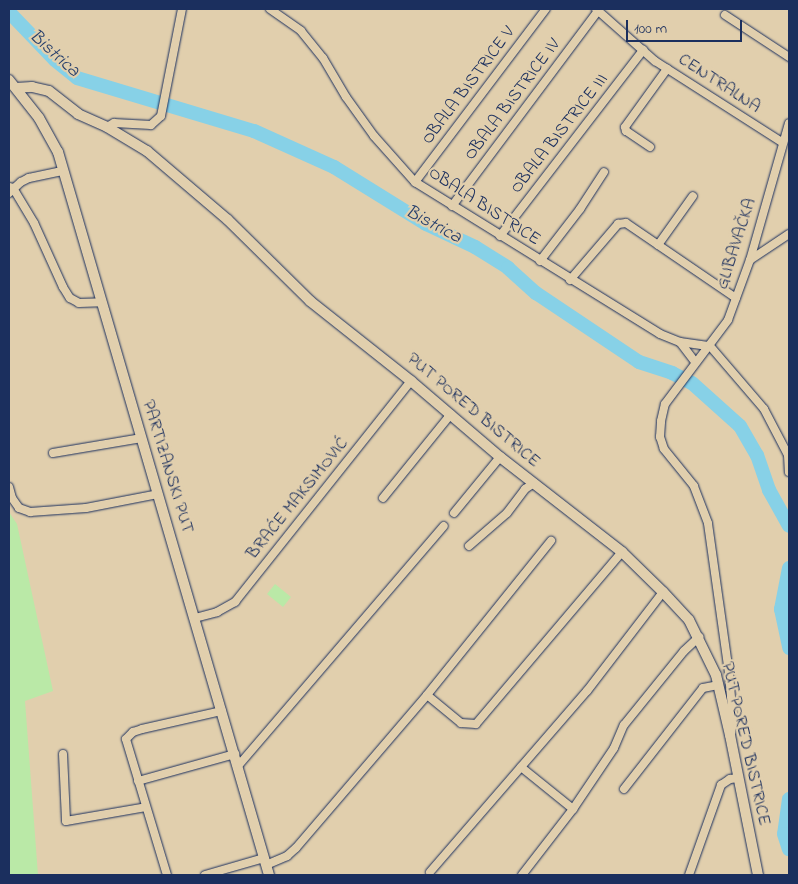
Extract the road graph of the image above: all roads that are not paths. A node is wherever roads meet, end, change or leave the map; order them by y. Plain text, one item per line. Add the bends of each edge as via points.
1 (182, 9) edge
2 (270, 9) edge
3 (546, 9) edge
4 (597, 10) edge
5 (725, 14) dead end
6 (643, 50) junction
7 (789, 57) edge
8 (667, 69) junction
9 (9, 80) edge
10 (16, 88) junction
11 (789, 123) edge
12 (107, 127) junction
13 (783, 143) junction
14 (650, 147) dead end
15 (63, 171) junction
16 (604, 172) dead end
17 (415, 182) junction
18 (10, 189) edge
19 (693, 196) dead end
20 (452, 206) junction
21 (789, 234) edge
22 (500, 236) junction
23 (658, 245) junction
24 (750, 260) junction
25 (540, 261) junction
26 (570, 280) junction
27 (736, 298) junction
28 (102, 302) junction
29 (680, 342) junction
30 (710, 346) junction
31 (694, 363) junction
32 (411, 381) junction
33 (451, 414) junction
34 (142, 438) junction
35 (53, 453) dead end
36 (789, 456) edge
37 (500, 457) junction
38 (789, 472) edge
39 (534, 483) junction
40 (9, 487) edge
41 (158, 494) junction
42 (383, 498) dead end
43 (454, 513) dead end
44 (444, 526) dead end
45 (552, 542) dead end
46 (469, 546) dead end
47 (622, 552) junction
48 (663, 592) junction
49 (195, 618) junction
50 (699, 637) junction
51 (729, 672) junction
52 (717, 680) junction
53 (427, 695) junction
54 (222, 711) junction
55 (730, 735) junction
56 (63, 754) dead end
57 (234, 754) junction
58 (238, 766) junction
59 (521, 767) junction
60 (739, 778) junction
61 (138, 782) junction
62 (624, 789) dead end
63 (146, 807) junction
64 (573, 809) junction
65 (266, 866) edge
66 (430, 872) dead end
67 (167, 875) edge
68 (205, 875) edge
69 (522, 875) edge
70 (689, 875) edge
71 (758, 875) edge

1 - 12 street via 161,116 151,124 114,123
2 - 17 street, OBALA BISTRICE via 301,31 323,58 374,136
3 - 17 street, OBALA BISTRICE V
4 - 6 street, CENTRALNA
4 - 20 street, OBALA BISTRICE IV
5 - 7 street
6 - 8 street, CENTRALNA
6 - 22 street, OBALA BISTRICE III
8 - 13 street, CENTRALNA
8 - 14 street via 625,127
9 - 10 street, PARTIZANSKI PUT
10 - 12 street, PUT PORED BISTRICE via 49,91 78,114
10 - 15 street, PARTIZANSKI PUT via 58,152
11 - 13 street, GLIBAVAČKA
12 - 32 street, PUT PORED BISTRICE via 147,151 187,184 291,284
13 - 24 street, GLIBAVAČKA
15 - 18 street via 29,178
15 - 28 street, PARTIZANSKI PUT
16 - 25 street
17 - 20 street, OBALA BISTRICE
18 - 28 street via 34,223 62,288 70,298 88,304
19 - 23 street
20 - 22 street, OBALA BISTRICE
21 - 24 street
22 - 25 street, OBALA BISTRICE
23 - 26 street via 626,223 618,224
23 - 27 street
24 - 27 street, GLIBAVAČKA
25 - 26 street, OBALA BISTRICE
26 - 29 street, OBALA BISTRICE via 660,334
27 - 30 street, GLIBAVAČKA via 728,320
28 - 34 street, PARTIZANSKI PUT
29 - 30 street, OBALA BISTRICE
29 - 31 street
30 - 31 street, GLIBAVAČKA
30 - 36 street via 764,409
31 - 51 street, GLIBAVAČKA via 665,404 660,437 664,449 694,486 708,523
32 - 33 street, PUT PORED BISTRICE
32 - 49 street, BRAĆE MAKSIMOVIĆ via 235,602 217,612
33 - 37 street, PUT PORED BISTRICE
33 - 42 street
34 - 35 street
34 - 41 street, PARTIZANSKI PUT
36 - 38 street
37 - 39 street, PUT PORED BISTRICE
37 - 43 street
39 - 46 street via 507,514
39 - 47 street, PUT PORED BISTRICE
40 - 41 street via 19,508 30,512 86,508
41 - 49 street, PARTIZANSKI PUT
44 - 58 street
45 - 53 street
47 - 48 street, PUT PORED BISTRICE
47 - 53 street via 476,724 461,723
48 - 50 street, PUT PORED BISTRICE via 689,620
48 - 59 street via 587,691
49 - 54 street, PARTIZANSKI PUT
50 - 52 street, PUT PORED BISTRICE
50 - 64 street via 624,725 614,748
51 - 52 street
51 - 55 street, GLIBAVAČKA via 733,720
52 - 55 street, PUT PORED BISTRICE
52 - 62 street via 703,688
53 - 65 street via 296,848
54 - 57 street, PARTIZANSKI PUT
54 - 61 street via 142,729 128,736 126,742
55 - 60 street, PUT PORED BISTRICE
56 - 63 street via 66,822
57 - 58 street, PARTIZANSKI PUT
57 - 61 street
58 - 65 street, PARTIZANSKI PUT
59 - 64 street
59 - 66 street
60 - 70 street via 730,778 721,785
60 - 71 street, PUT PORED BISTRICE
61 - 63 street
63 - 67 street
64 - 69 street
65 - 68 street

